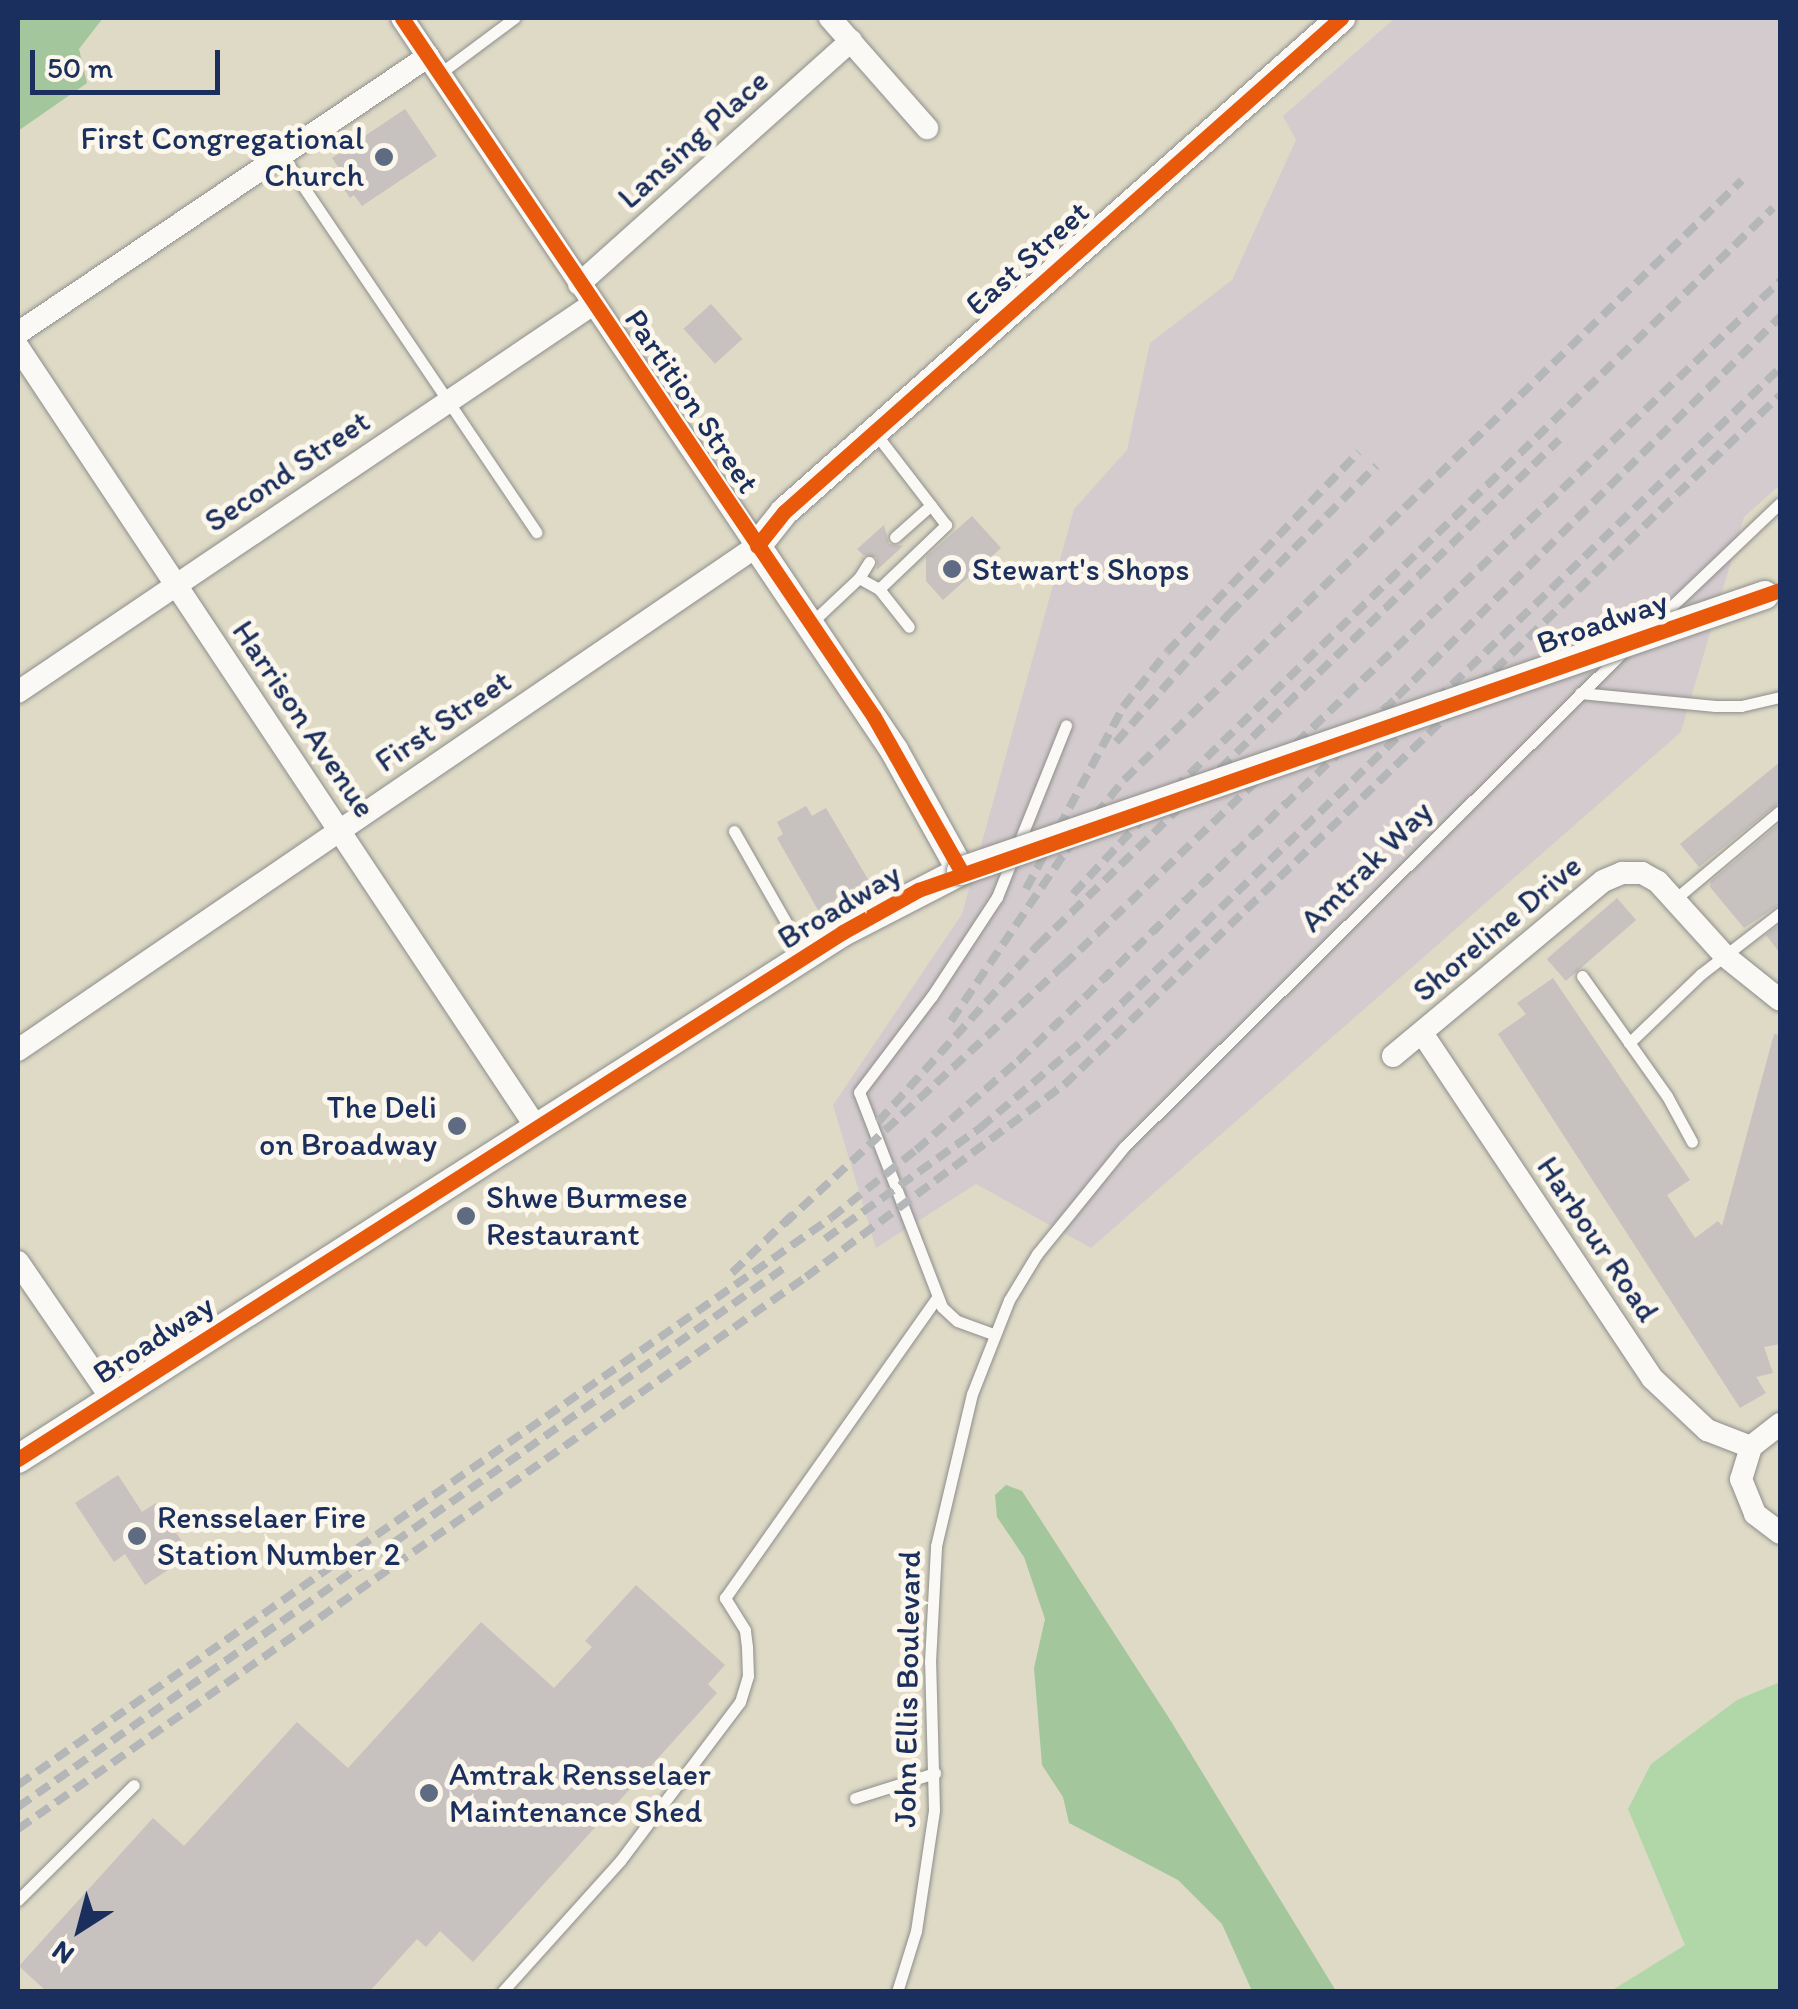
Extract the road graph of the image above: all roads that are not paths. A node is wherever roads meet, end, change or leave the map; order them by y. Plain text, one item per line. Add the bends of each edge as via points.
1 (402, 18) edge
2 (514, 18) edge
3 (830, 18) edge
4 (1341, 18) edge
5 (851, 41) junction
6 (433, 65) junction
7 (928, 128) dead end
8 (282, 155) junction
9 (579, 284) junction
10 (593, 304) junction
11 (18, 333) edge
12 (18, 346) edge
13 (449, 402) junction
14 (874, 431) junction
15 (1780, 503) edge
16 (931, 506) junction
17 (536, 532) dead end
18 (895, 537) dead end
19 (756, 546) junction
20 (869, 562) dead end
21 (859, 578) junction
22 (176, 586) junction
23 (879, 589) junction
24 (1773, 592) edge
25 (811, 624) junction
26 (909, 627) dead end
27 (18, 692) edge
28 (1580, 693) junction
29 (1780, 696) edge
30 (1066, 725) dead end
31 (1780, 812) edge
32 (339, 831) junction
33 (734, 831) dead end
34 (961, 871) junction
35 (1674, 900) junction
36 (1780, 913) edge
37 (1724, 956) junction
38 (806, 957) junction
39 (1582, 976) dead end
40 (1780, 1000) edge
41 (1422, 1033) junction
42 (1629, 1043) junction
43 (18, 1050) edge
44 (1393, 1056) dead end
45 (536, 1128) junction
46 (1692, 1142) dead end
47 (1056, 1229) joint
48 (18, 1262) edge
49 (937, 1298) junction
50 (993, 1334) junction
51 (111, 1398) junction
52 (1780, 1424) edge
53 (1751, 1447) junction
54 (18, 1459) edge
55 (1780, 1534) edge
56 (936, 1773) junction
57 (134, 1785) dead end
58 (855, 1798) dead end
59 (18, 1900) edge
60 (502, 1992) edge
61 (897, 1992) edge

1 - 6 street, Partition Street
2 - 6 lane
3 - 5 street
4 - 14 street, East Street
5 - 7 street
5 - 9 street, Lansing Place
6 - 8 street
6 - 9 street, Partition Street
8 - 11 street
8 - 13 lane
9 - 10 street, Partition Street
10 - 13 street, Second Street
10 - 19 street, Partition Street
12 - 22 street, Harrison Avenue
13 - 17 lane
13 - 22 street, Second Street
14 - 16 lane
14 - 19 street, East Street
15 - 28 lane, Amtrak Way
16 - 18 lane
16 - 23 lane via 946,525
19 - 25 street, Partition Street
19 - 32 street, First Street
20 - 21 lane
21 - 23 lane
21 - 25 lane
22 - 27 street, Second Street
22 - 32 street, Harrison Avenue
23 - 26 lane
24 - 34 street, Broadway, bridge
25 - 34 street, Partition Street via 894,750
28 - 29 lane via 1741,706
28 - 47 lane, Amtrak Way via 1152,1118
30 - 49 lane via 996,897 859,1092
31 - 35 lane
32 - 43 street, First Street
32 - 45 street, Harrison Avenue
33 - 38 lane
34 - 38 street, Broadway
35 - 37 street, Shoreline Drive
35 - 41 street, Shoreline Drive via 1642,874 1612,876
36 - 37 lane
37 - 40 street, Shoreline Drive
37 - 42 lane
38 - 45 street, Broadway
39 - 42 lane
41 - 44 street, Shoreline Drive
41 - 53 street, Harbour Road via 1652,1378 1706,1430
42 - 46 lane
45 - 51 street, Broadway
47 - 50 lane, John Ellis Boulevard
48 - 51 street
49 - 50 lane via 957,1320
49 - 60 lane via 725,1598 748,1646 740,1702 620,1861
50 - 56 lane, John Ellis Boulevard via 963,1426 936,1546 930,1662
51 - 54 street, Broadway
52 - 53 street
53 - 55 street via 1742,1468 1744,1492 1764,1524
56 - 58 lane
56 - 61 lane, John Ellis Boulevard via 920,1914
57 - 59 lane

